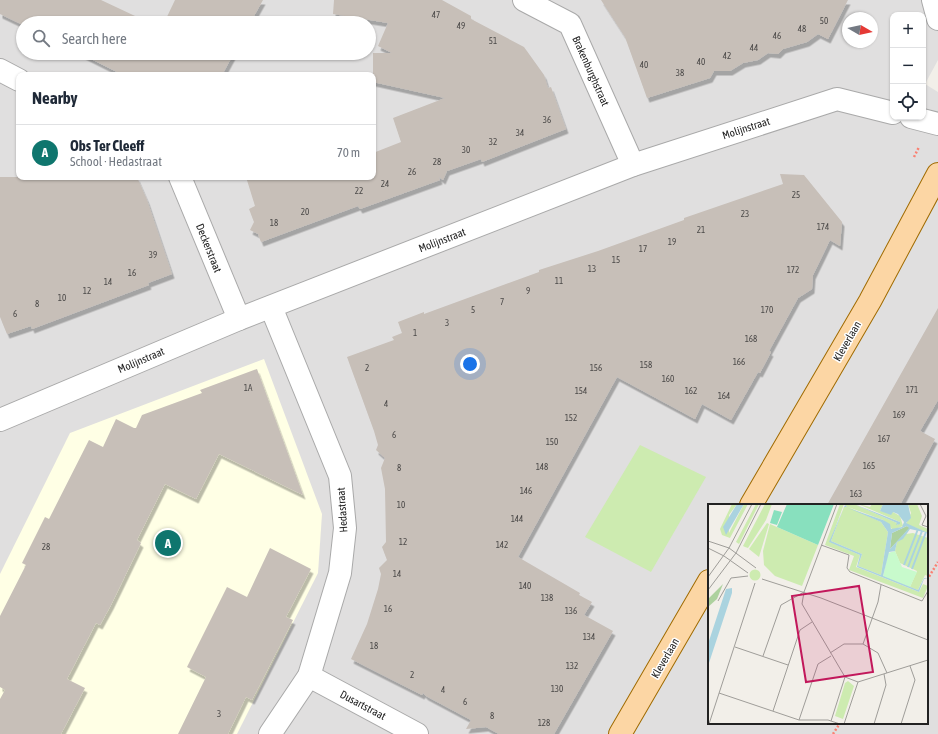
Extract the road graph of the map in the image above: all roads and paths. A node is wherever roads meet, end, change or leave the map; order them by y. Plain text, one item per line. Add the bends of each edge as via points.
1 (524, 0) edge
2 (933, 0) edge
3 (938, 19) edge
4 (0, 70) edge
5 (16, 78) edge
6 (890, 112) edge
7 (923, 120) edge
8 (938, 124) edge
9 (633, 165) junction
10 (938, 174) edge
11 (181, 180) edge
12 (271, 307) junction
13 (239, 319) junction
14 (0, 420) edge
15 (752, 504) edge
16 (938, 562) edge
17 (928, 578) edge
18 (708, 583) edge
19 (309, 676) junction
20 (839, 724) edge
21 (270, 734) edge
22 (417, 734) edge
23 (620, 734) edge
24 (833, 734) edge

1 - 9 street, Brakenburghstraat via 570,24
2 - 3 street
4 - 5 street
6 - 9 street, Molijnstraat via 838,99
7 - 8 street
9 - 12 street, Molijnstraat
10 - 15 main road, Kleverlaan via 870,301
11 - 13 street, Deckerstraat
12 - 13 street, Molijnstraat
12 - 19 street, Hedastraat via 340,476 345,528 340,573
13 - 14 street, Molijnstraat
16 - 17 path
18 - 23 main road, Kleverlaan
19 - 21 street, Hedastraat
19 - 22 street, Dusartstraat
20 - 24 path

